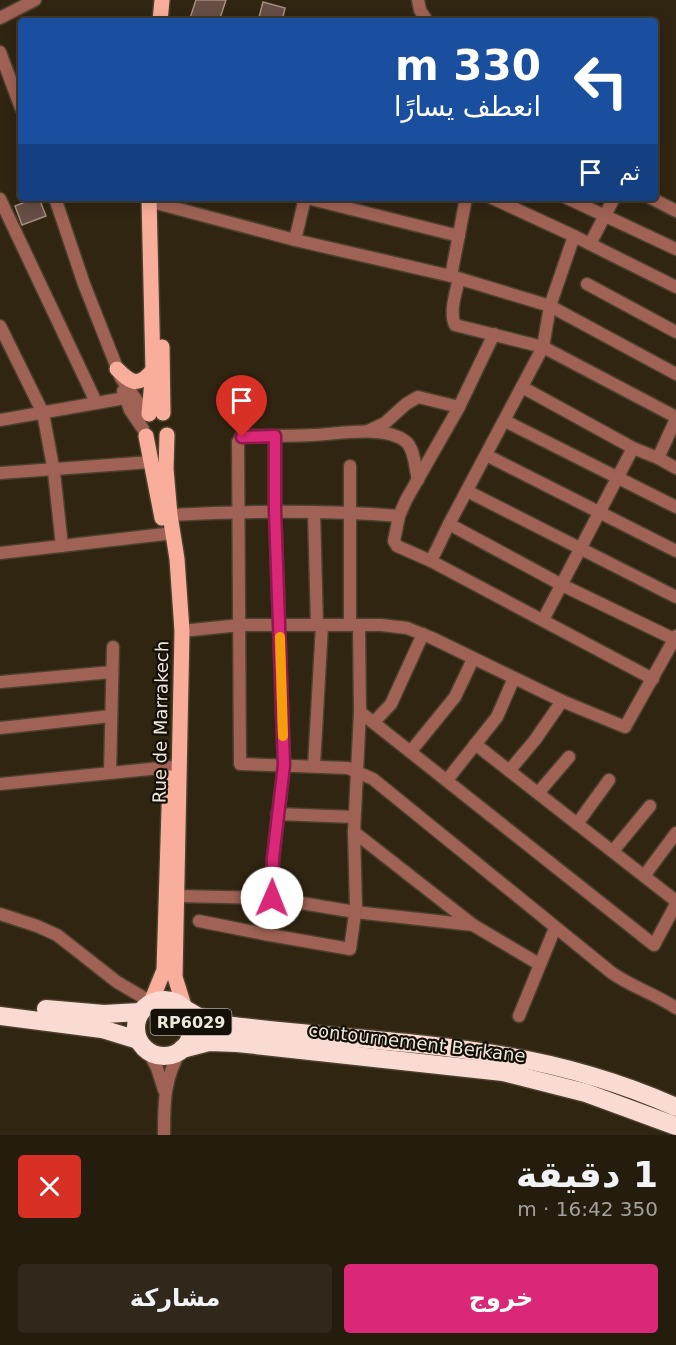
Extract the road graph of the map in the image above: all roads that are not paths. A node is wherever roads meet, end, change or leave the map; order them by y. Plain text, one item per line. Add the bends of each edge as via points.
1 (35, 0) edge
2 (153, 0) edge
3 (162, 0) edge
4 (418, 0) edge
5 (0, 18) edge
6 (152, 18) edge
7 (160, 18) edge
8 (425, 18) edge
9 (0, 52) edge
10 (18, 100) edge
11 (0, 198) edge
12 (56, 201) edge
13 (153, 201) edge
14 (153, 201) edge
15 (157, 201) edge
16 (305, 201) edge
17 (318, 201) edge
18 (465, 201) edge
19 (498, 201) edge
20 (573, 201) edge
21 (612, 201) edge
22 (657, 201) edge
23 (676, 211) edge
24 (4, 216) edge
25 (605, 216) junction
26 (459, 236) junction
27 (574, 236) junction
28 (296, 240) junction
29 (590, 244) junction
30 (676, 249) edge
31 (455, 277) junction
32 (587, 284) dead end
33 (676, 287) edge
34 (550, 306) junction
35 (0, 326) edge
36 (676, 332) edge
37 (494, 334) junction
38 (543, 347) junction
39 (153, 370) junction
40 (119, 373) junction
41 (676, 374) edge
42 (522, 387) junction
43 (125, 398) junction
44 (96, 402) junction
45 (459, 407) junction
46 (43, 413) junction
47 (676, 418) edge
48 (0, 420) edge
49 (150, 421) junction
50 (504, 421) junction
51 (366, 432) junction
52 (167, 435) junction
53 (275, 436) junction
54 (633, 448) junction
55 (486, 455) junction
56 (658, 458) junction
57 (151, 462) junction
58 (350, 466) dead end
59 (676, 468) edge
60 (54, 469) junction
61 (0, 473) edge
62 (618, 477) junction
63 (418, 480) junction
64 (468, 491) junction
65 (676, 507) edge
66 (275, 511) junction
67 (238, 512) junction
68 (314, 512) junction
69 (351, 512) junction
70 (600, 512) junction
71 (170, 515) junction
72 (399, 516) junction
73 (449, 524) junction
74 (165, 534) junction
75 (62, 546) junction
76 (581, 549) junction
77 (676, 551) edge
78 (0, 553) edge
79 (431, 561) junction
80 (562, 585) junction
81 (676, 597) edge
82 (543, 620) junction
83 (240, 625) junction
84 (280, 625) junction
85 (319, 625) junction
86 (355, 625) junction
87 (182, 631) junction
88 (423, 634) junction
89 (675, 637) edge
90 (113, 646) dead end
91 (473, 659) junction
92 (112, 672) junction
93 (514, 678) junction
94 (653, 679) junction
95 (0, 682) edge
96 (562, 701) junction
97 (360, 712) junction
98 (111, 716) junction
99 (374, 722) junction
100 (0, 728) edge
101 (475, 744) junction
102 (411, 751) junction
103 (569, 757) dead end
104 (284, 765) junction
105 (314, 766) junction
106 (170, 767) junction
107 (358, 771) junction
108 (509, 771) junction
109 (110, 773) junction
110 (447, 780) junction
111 (609, 780) dead end
112 (0, 784) edge
113 (538, 794) junction
114 (650, 806) dead end
115 (277, 814) junction
116 (354, 817) junction
117 (577, 824) junction
118 (354, 832) junction
119 (676, 833) edge
120 (613, 851) junction
121 (644, 876) junction
122 (178, 896) junction
123 (272, 898) junction
124 (676, 902) edge
125 (355, 912) junction
126 (0, 914) edge
127 (199, 921) dead end
128 (473, 925) junction
129 (555, 928) junction
130 (539, 964) junction
131 (0, 1004) edge
132 (144, 1008) junction
133 (676, 1008) edge
134 (185, 1009) junction
135 (0, 1016) edge
136 (519, 1016) dead end
137 (143, 1046) junction
138 (182, 1049) junction
139 (164, 1091) junction
140 (676, 1107) edge
141 (676, 1126) edge
142 (164, 1135) edge

1 - 5 street
2 - 6 main road
3 - 7 main road
4 - 8 street
9 - 10 street
11 - 24 street
12 - 40 street, Rue de Marrakech / RP6029
13 - 39 main road
14 - 49 main road via 163,372
15 - 28 street
16 - 28 street
17 - 26 street
18 - 26 street
19 - 27 street
20 - 25 street
21 - 25 street
22 - 23 street
24 - 44 street
25 - 29 street
25 - 30 street
26 - 31 street
27 - 29 street
27 - 34 street
28 - 31 street
29 - 33 street
31 - 34 street
31 - 37 street via 453,322
32 - 36 street
34 - 38 street
34 - 41 street
35 - 46 street
37 - 38 street
37 - 45 street
38 - 42 street
38 - 47 street
39 - 40 main road via 136,382
39 - 49 main road
40 - 43 street, Rue de Marrakech / RP6029
40 - 49 street, Rue de Marrakech / RP6029
42 - 50 street
42 - 54 street
43 - 44 street
43 - 49 street, Rue de Marrakech / RP6029 via 130,410
44 - 46 street
45 - 51 street via 418,397 386,423
45 - 63 street
46 - 48 street
46 - 60 street
47 - 56 street
49 - 52 main road via 157,440
49 - 52 main road, RP6029 via 170,423
49 - 57 main road, Rue de Marrakech / RP6029
50 - 55 street
50 - 62 street
51 - 53 street
51 - 63 street via 387,433 407,442
52 - 71 main road, Rue de Marrakech / RP6029
53 - 66 street
53 - 67 street via 247,436 238,442
54 - 56 street
54 - 62 street
55 - 64 street
55 - 70 street
56 - 59 street
57 - 60 street
57 - 74 main road, Rue de Marrakech / RP6029
58 - 69 street
60 - 61 street
60 - 75 street
62 - 65 street
62 - 70 street
63 - 72 street
64 - 73 street
64 - 76 street
66 - 67 street
66 - 68 street
66 - 84 street
67 - 71 street
67 - 83 street
68 - 69 street
68 - 85 street
69 - 72 street
69 - 86 street
70 - 76 street
70 - 77 street
71 - 87 main road, Rue de Marrakech / RP6029
72 - 79 street via 393,537 397,546
73 - 79 street
73 - 80 street
74 - 75 street
74 - 106 main road, Rue de Marrakech / RP6029 via 173,616
75 - 78 street
76 - 80 street
76 - 81 street
79 - 82 street
80 - 82 street
80 - 89 street
82 - 94 street
83 - 84 street
83 - 87 street
83 - 104 street via 240,764
84 - 85 street
84 - 104 street
85 - 86 street
85 - 105 street
86 - 88 street via 393,626
86 - 97 street
87 - 122 main road, Rue de Marrakech / RP6029
88 - 91 street
88 - 99 street via 391,704
89 - 94 street
90 - 92 street
91 - 93 street
91 - 102 street via 455,697
92 - 95 street
92 - 98 street
93 - 96 street
93 - 101 street via 496,717
94 - 96 street via 625,727
96 - 108 street
97 - 99 street
97 - 107 street
98 - 100 street
98 - 109 street
99 - 102 street
101 - 108 street
101 - 110 street
102 - 110 street
103 - 113 street
104 - 105 street
104 - 115 street
105 - 107 street
106 - 109 street
106 - 132 main road, Rue de Marrakech / RP6029 via 164,970
107 - 116 street
107 - 129 street via 373,779
108 - 113 street
109 - 112 street
110 - 124 street via 654,945
111 - 117 street
113 - 117 street
114 - 120 street
115 - 116 street
115 - 123 street
116 - 118 street
117 - 120 street
118 - 125 street
118 - 128 street
119 - 121 street
120 - 121 street
121 - 124 street
122 - 123 street
122 - 134 main road, Rue de Marrakech / RP6029 via 175,977
123 - 125 street
125 - 127 street via 350,949
125 - 128 street
126 - 132 street via 57,935
128 - 130 street
129 - 130 street
129 - 133 street via 626,983
130 - 136 street
131 - 132 highway via 98,1014
132 - 134 highway, RP6029 via 158,1000 172,1001
132 - 137 highway, RP6029 via 135,1026
134 - 138 highway, RP6029 via 192,1030
134 - 140 highway via 225,1025 525,1060 591,1076
135 - 137 highway via 102,1029
137 - 138 highway, RP6029 via 154,1054 169,1055
137 - 139 street, RP6029 via 157,1068
138 - 139 street, RP6029
138 - 141 highway, contournement Berkane via 209,1042 237,1042 503,1072 586,1093
139 - 142 street, RP6029

